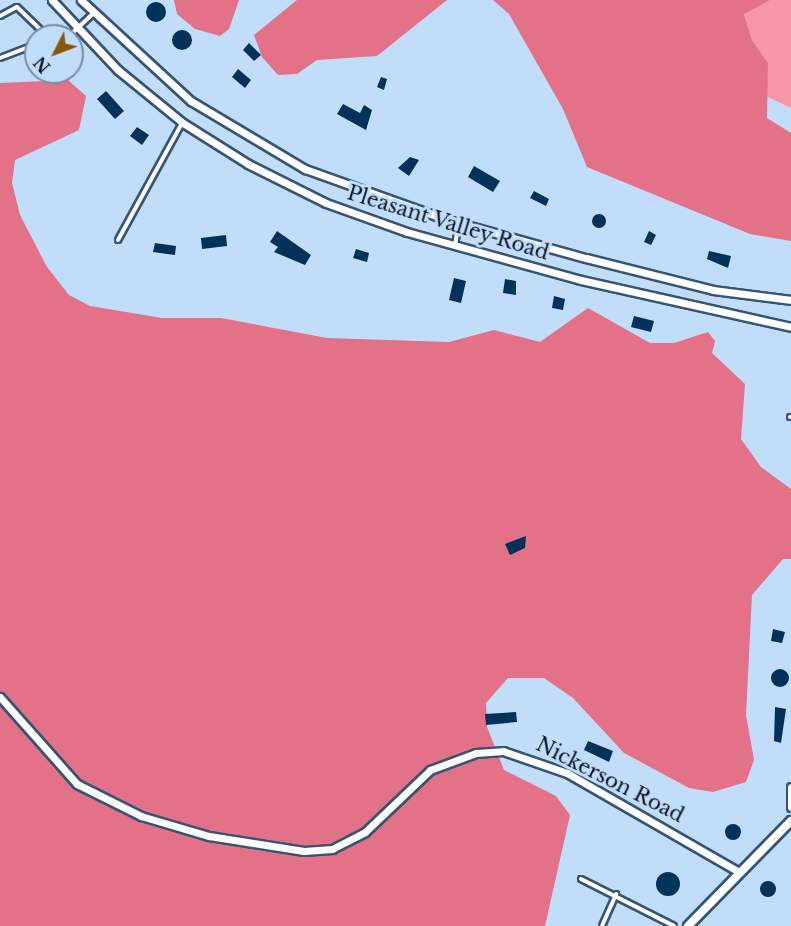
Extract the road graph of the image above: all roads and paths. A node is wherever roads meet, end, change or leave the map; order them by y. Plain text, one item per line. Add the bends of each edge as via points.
1 (52, 0) edge
2 (81, 0) edge
3 (93, 14) junction
4 (0, 16) edge
5 (35, 24) edge
6 (74, 24) edge
7 (83, 24) edge
8 (84, 34) edge
9 (24, 49) edge
10 (0, 58) edge
11 (183, 123) junction
12 (459, 223) junction
13 (118, 240) dead end
14 (455, 245) junction
15 (791, 300) edge
16 (791, 327) edge
17 (0, 697) edge
18 (791, 787) edge
19 (791, 807) edge
20 (791, 821) edge
21 (739, 872) junction
22 (581, 879) dead end
23 (616, 894) junction
24 (602, 926) edge
25 (674, 926) edge
26 (688, 926) edge

1 - 6 street, Pleasant Valley Road
2 - 3 street, Pleasant Valley Road
3 - 7 lane
3 - 12 street, Pleasant Valley Road via 191,101 263,148 360,192
4 - 5 lane via 17,7
8 - 11 street, Pleasant Valley Road
9 - 10 lane
11 - 13 lane
11 - 14 street, Pleasant Valley Road via 287,185 366,218
12 - 14 lane
12 - 15 street, Pleasant Valley Road via 668,280
14 - 16 street, Pleasant Valley Road via 708,312
17 - 21 street, Nickerson Road via 77,784 141,816 209,836 295,850 332,849 364,832 430,770 476,753 503,751 567,773
18 - 19 street
20 - 21 street
21 - 26 street
22 - 23 lane
23 - 24 lane
23 - 25 lane

